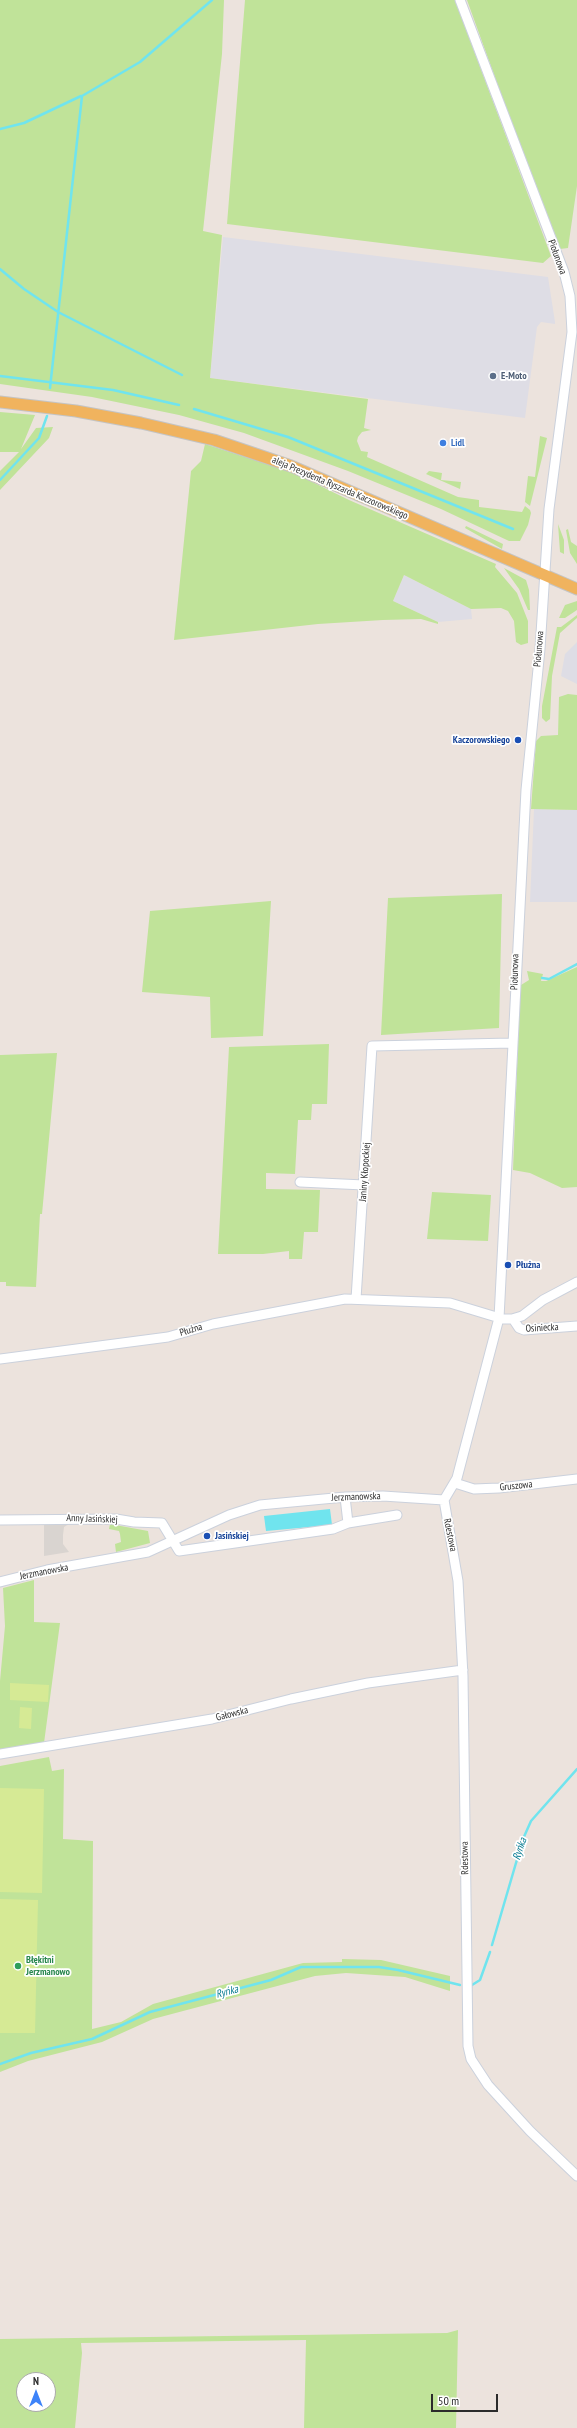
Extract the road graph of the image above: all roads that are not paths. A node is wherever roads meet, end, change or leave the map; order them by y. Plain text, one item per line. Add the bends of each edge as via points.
1 (460, 0) edge
2 (0, 402) edge
3 (545, 576) junction
4 (577, 589) edge
5 (512, 1043) junction
6 (300, 1182) dead end
7 (364, 1185) junction
8 (577, 1282) edge
9 (356, 1299) junction
10 (499, 1318) junction
11 (513, 1319) junction
12 (577, 1326) edge
13 (0, 1359) edge
14 (577, 1479) edge
15 (455, 1483) junction
16 (345, 1497) junction
17 (444, 1500) junction
18 (397, 1515) dead end
19 (0, 1520) edge
20 (348, 1523) junction
21 (174, 1541) junction
22 (0, 1582) edge
23 (463, 1670) junction
24 (0, 1754) edge
25 (577, 2176) edge

1 - 3 street, Piołunowa via 564,272 570,296 570,352 549,509
2 - 3 main road, aleja Prezydenta Ryszarda Kaczorowskiego via 76,411 214,440 291,466
3 - 4 main road, aleja Prezydenta Ryszarda Kaczorowskiego
3 - 5 street, Piołunowa via 526,790
5 - 7 street, Janiny Kłopockiej via 372,1046
5 - 10 street, Piołunowa
6 - 7 street
7 - 9 street, Janiny Kłopockiej
8 - 11 street
9 - 10 street, Płużna via 450,1303
9 - 13 street, Płużna via 213,1324 168,1337
10 - 11 street
10 - 15 street
11 - 12 street, Osiniecka via 519,1328 524,1330
14 - 15 street, Gruszowa via 474,1489
15 - 17 street
16 - 17 street, Jerzmanowska via 383,1496
16 - 20 street
16 - 21 street, Jerzmanowska via 302,1500 242,1510
17 - 23 street, Rdestowa via 458,1581
18 - 20 street
19 - 21 street, Anny Jasińskiej via 116,1519 162,1523
20 - 21 street via 333,1529 179,1551
21 - 22 street, Jerzmanowska via 134,1556 47,1570
23 - 24 street, Gałowska via 368,1683 212,1718
23 - 25 street, Rdestowa via 468,2046 471,2059 488,2085 530,2131

